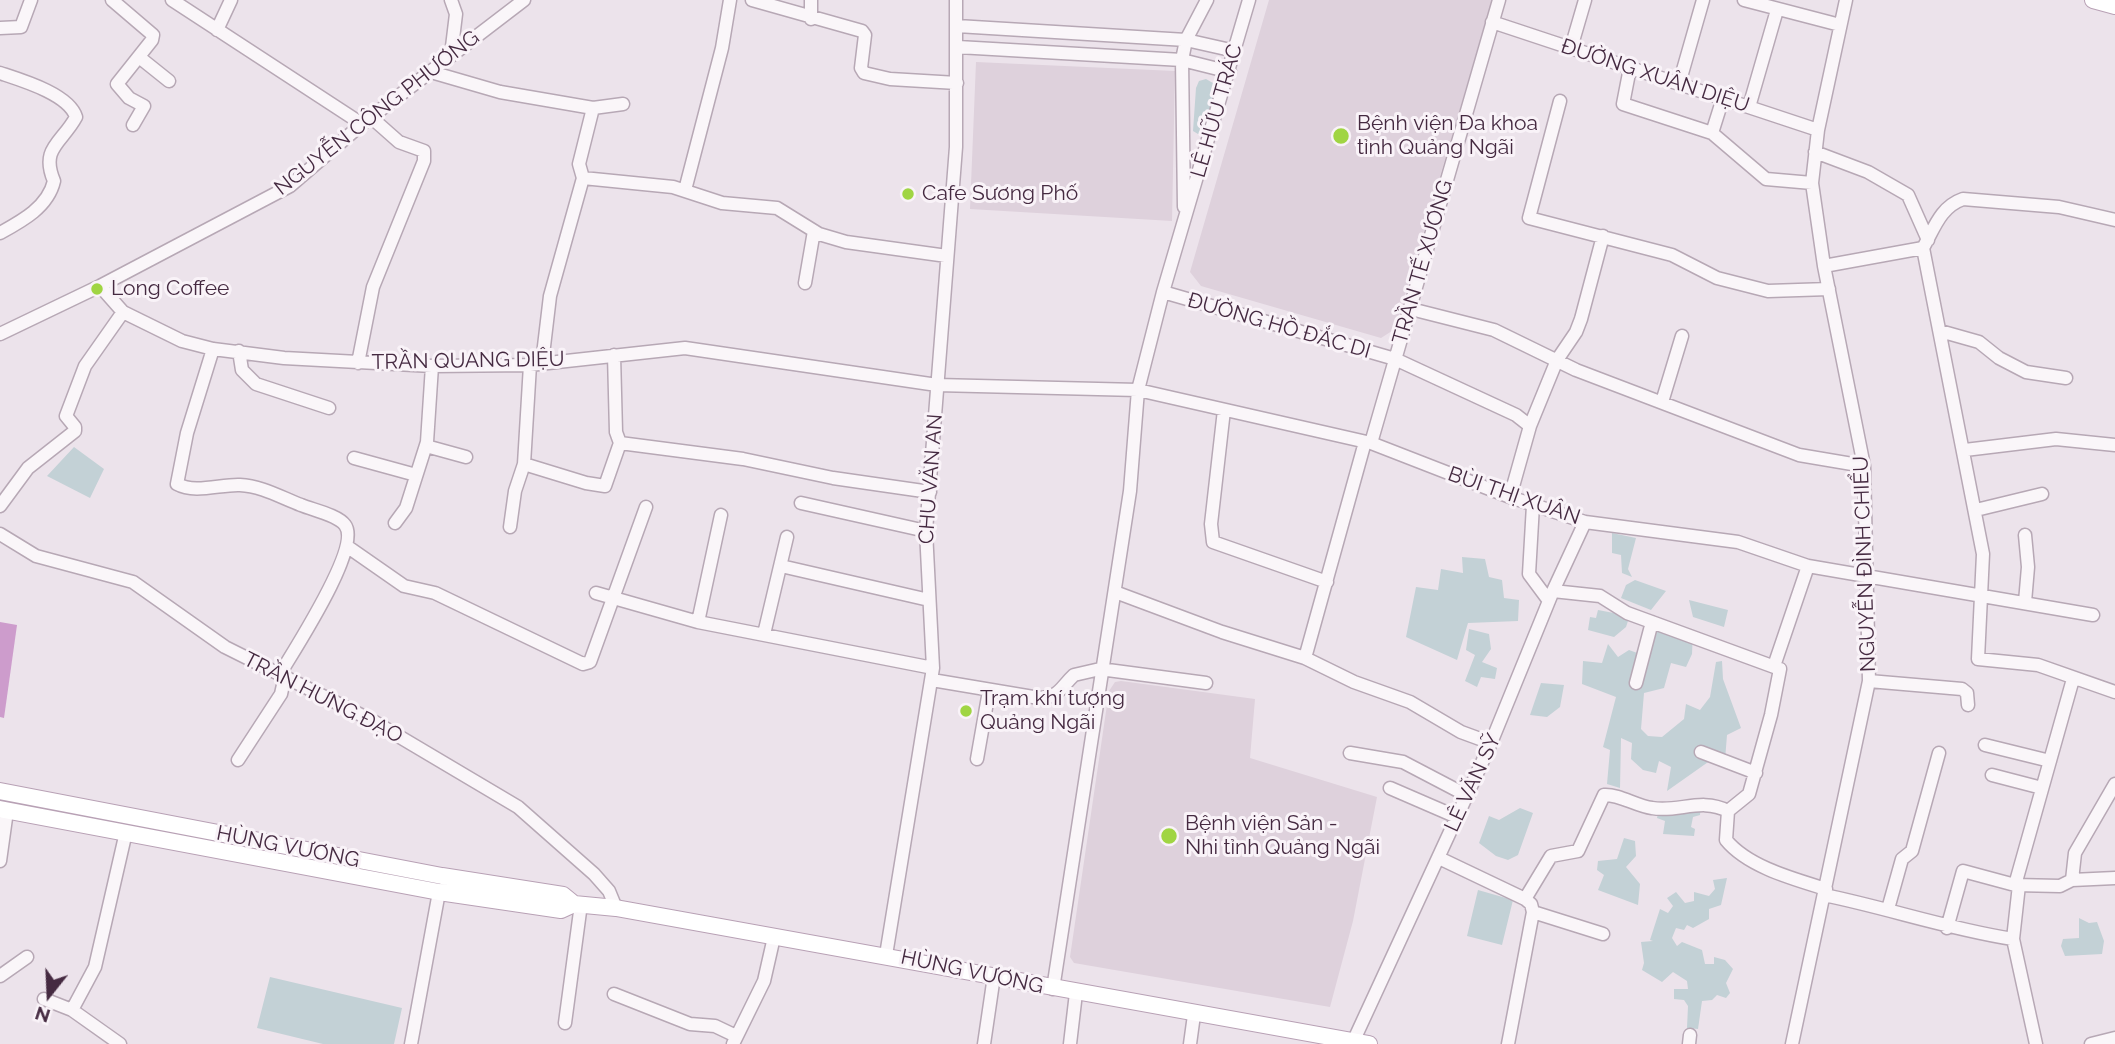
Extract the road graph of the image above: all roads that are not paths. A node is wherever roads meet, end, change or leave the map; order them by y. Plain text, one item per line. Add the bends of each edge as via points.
1 (31, 0) edge
2 (112, 0) edge
3 (172, 0) edge
4 (231, 0) edge
5 (452, 0) edge
6 (524, 0) edge
7 (730, 0) edge
8 (752, 0) edge
9 (811, 0) edge
10 (956, 0) edge
11 (1207, 0) edge
12 (1249, 0) edge
13 (1499, 0) edge
14 (1585, 0) edge
15 (1703, 0) edge
16 (1744, 0) edge
17 (1846, 0) edge
18 (2093, 0) edge
19 (2115, 6) edge
20 (1777, 10) junction
21 (811, 19) junction
22 (1492, 22) junction
23 (1840, 25) junction
24 (957, 26) junction
25 (0, 27) edge
26 (218, 30) junction
27 (1186, 40) junction
28 (958, 47) junction
29 (1571, 48) junction
30 (1235, 51) junction
31 (450, 55) junction
32 (139, 57) junction
33 (1182, 60) junction
34 (1630, 68) junction
35 (431, 72) junction
36 (1230, 72) junction
37 (0, 74) edge
38 (169, 81) dead end
39 (957, 83) junction
40 (1679, 84) junction
41 (1723, 98) junction
42 (1560, 101) dead end
43 (623, 104) dead end
44 (1749, 107) junction
45 (593, 108) junction
46 (368, 122) junction
47 (133, 125) dead end
48 (1818, 130) junction
49 (1712, 134) junction
50 (1815, 152) junction
51 (583, 178) junction
52 (1812, 183) junction
53 (685, 190) junction
54 (2115, 220) edge
55 (1185, 221) junction
56 (814, 231) junction
57 (0, 233) edge
58 (1603, 236) junction
59 (1925, 244) junction
60 (947, 256) junction
61 (1824, 266) junction
62 (805, 283) dead end
63 (100, 286) junction
64 (1829, 289) junction
65 (1163, 292) junction
66 (1411, 309) junction
67 (123, 312) junction
68 (1940, 331) junction
69 (0, 334) edge
70 (1682, 336) dead end
71 (213, 349) junction
72 (239, 351) junction
73 (614, 355) junction
74 (1395, 359) junction
75 (1557, 360) junction
76 (358, 363) junction
77 (536, 364) junction
78 (432, 366) junction
79 (2066, 378) dead end
80 (937, 385) junction
81 (1138, 390) junction
82 (1662, 402) junction
83 (329, 408) dead end
84 (1224, 410) junction
85 (1530, 426) junction
86 (1368, 442) junction
87 (620, 443) junction
88 (2115, 445) edge
89 (426, 446) junction
90 (1965, 450) junction
91 (466, 457) dead end
92 (354, 458) dead end
93 (524, 464) junction
94 (1864, 466) junction
95 (416, 475) junction
96 (930, 492) junction
97 (2042, 494) dead end
98 (1510, 497) junction
99 (801, 503) dead end
100 (1533, 505) junction
101 (0, 506) edge
102 (646, 507) dead end
103 (1976, 510) junction
104 (721, 515) dead end
105 (1586, 522) junction
106 (396, 523) dead end
107 (510, 527) dead end
108 (926, 531) junction
109 (0, 534) edge
110 (2025, 535) dead end
111 (787, 537) dead end
112 (348, 547) junction
113 (781, 566) junction
114 (1808, 566) junction
115 (1868, 574) junction
116 (1327, 582) junction
117 (1115, 592) junction
118 (596, 593) dead end
119 (1981, 594) junction
120 (1551, 596) junction
121 (613, 598) junction
122 (929, 600) junction
123 (2025, 602) junction
124 (2093, 615) dead end
125 (698, 622) junction
126 (1652, 622) junction
127 (765, 634) junction
128 (1305, 658) junction
129 (1774, 666) junction
130 (1100, 669) junction
131 (933, 674) junction
132 (283, 675) junction
133 (2073, 678) junction
134 (1869, 681) junction
135 (1206, 683) dead end
136 (1636, 683) dead end
137 (989, 691) junction
138 (2115, 692) edge
139 (1968, 705) dead end
140 (1491, 743) junction
141 (1985, 745) dead end
142 (1701, 752) dead end
143 (1350, 753) dead end
144 (1939, 753) dead end
145 (977, 759) dead end
146 (238, 760) dead end
147 (2050, 761) junction
148 (1756, 772) junction
149 (1993, 775) dead end
150 (2115, 784) edge
151 (1390, 788) dead end
152 (2042, 788) junction
153 (0, 791) edge
154 (1468, 796) junction
155 (4, 810) edge
156 (1728, 811) junction
157 (1457, 817) junction
158 (138, 828) junction
159 (1439, 858) junction
160 (0, 861) edge
161 (2115, 878) edge
162 (2072, 880) junction
163 (2017, 885) junction
164 (490, 891) junction
165 (439, 892) junction
166 (1825, 892) junction
167 (1525, 900) junction
168 (578, 904) junction
169 (616, 908) junction
170 (1888, 909) junction
171 (1534, 912) junction
172 (1947, 928) junction
173 (1603, 934) dead end
174 (774, 937) junction
175 (2013, 939) junction
176 (886, 955) junction
177 (27, 957) dead end
178 (0, 976) edge
179 (994, 976) junction
180 (1053, 989) junction
181 (1076, 993) junction
182 (614, 994) dead end
183 (44, 999) dead end
184 (72, 1010) junction
185 (1194, 1015) junction
186 (565, 1023) dead end
187 (2115, 1038) edge
188 (735, 1040) edge
189 (1361, 1043) edge
190 (120, 1044) edge
191 (411, 1044) edge
192 (984, 1044) edge
193 (1070, 1044) edge
194 (1190, 1044) edge
195 (1508, 1044) edge
196 (1792, 1044) edge
197 (2036, 1044) edge
198 (2091, 1044) edge

1 - 25 street via 21,27
2 - 32 street via 153,35
3 - 26 street
4 - 26 street
5 - 31 street via 456,14
6 - 31 street, NGUYỄN CÔNG PHƯƠNG
7 - 53 street
8 - 21 street
9 - 21 street
10 - 24 street, CHU VĂN AN
11 - 27 street, LÊ HỮU TRÁC
12 - 30 street, LÊ HỮU TRÁC
13 - 22 street, TRẦN TẾ XƯƠNG
14 - 29 street
15 - 40 street
16 - 20 street
17 - 23 street, NGUYỄN ĐÌNH CHIỂU
18 - 19 main road
20 - 23 street
20 - 44 street
21 - 39 street via 865,34 864,73
22 - 29 street, ĐƯỜNG XUÂN DIỆU
22 - 66 street, TRẦN TẾ XƯƠNG
23 - 48 street, NGUYỄN ĐÌNH CHIỂU
24 - 27 street
24 - 28 street, CHU VĂN AN
26 - 46 street
27 - 30 street
27 - 33 street, LÊ HỮU TRÁC
28 - 33 street
28 - 39 street, CHU VĂN AN
29 - 34 street, ĐƯỜNG XUÂN DIỆU
30 - 36 street, LÊ HỮU TRÁC
31 - 35 street, NGUYỄN CÔNG PHƯƠNG
32 - 38 street
32 - 47 street via 117,84 144,106
33 - 36 street
33 - 55 street, LÊ HỮU TRÁC
34 - 40 street, ĐƯỜNG XUÂN DIỆU
34 - 49 street via 1623,104
35 - 45 street via 500,92
35 - 46 street, NGUYỄN CÔNG PHƯƠNG
36 - 55 street, LÊ HỮU TRÁC
37 - 57 street via 42,89 64,102 76,117 49,156 54,181 46,200
39 - 60 street, CHU VĂN AN
40 - 41 street, ĐƯỜNG XUÂN DIỆU
41 - 44 street, ĐƯỜNG XUÂN DIỆU
41 - 49 street
42 - 58 street via 1529,218
43 - 45 street
44 - 48 street, ĐƯỜNG XUÂN DIỆU
45 - 51 street via 579,164
46 - 63 street, NGUYỄN CÔNG PHƯƠNG via 290,186
46 - 76 street via 399,142 424,150 424,162 373,288
48 - 50 street, NGUYỄN ĐÌNH CHIỂU
49 - 52 street via 1766,179
50 - 52 street, NGUYỄN ĐÌNH CHIỂU
50 - 59 street via 1868,172 1908,195
51 - 53 street
51 - 77 street
52 - 61 street, NGUYỄN ĐÌNH CHIỂU
53 - 56 street via 722,203 777,208
54 - 59 street via 2059,207 1963,200 1942,212
55 - 65 street, LÊ HỮU TRÁC
56 - 60 street via 846,242
56 - 62 street
58 - 64 street via 1672,255 1717,278 1768,291
58 - 75 street via 1576,332
59 - 61 street
59 - 68 street
60 - 80 street, CHU VĂN AN
61 - 64 street, NGUYỄN ĐÌNH CHIỂU
63 - 67 street, TRẦN QUANG DIỆU
63 - 69 street, NGUYỄN CÔNG PHƯƠNG
64 - 94 street, NGUYỄN ĐÌNH CHIỂU
65 - 74 street, ĐƯỜNG HỒ ĐẮC DI
65 - 81 street, LÊ HỮU TRÁC
66 - 74 street, TRẦN TẾ XƯƠNG
66 - 75 street via 1494,330
67 - 71 street, TRẦN QUANG DIỆU via 182,341
67 - 101 street via 85,366 66,416 75,431 28,468
68 - 79 street via 1979,342 2026,372
68 - 90 street
70 - 82 street
71 - 72 street, TRẦN QUANG DIỆU
71 - 112 street via 177,484 263,489 341,521 349,534
72 - 76 street, TRẦN QUANG DIỆU
72 - 83 street via 242,370 256,384
73 - 77 street, TRẦN QUANG DIỆU
73 - 80 street, TRẦN QUANG DIỆU via 685,348
73 - 87 street
74 - 85 street, ĐƯỜNG HỒ ĐẮC DI via 1505,409
74 - 86 street, TRẦN TẾ XƯƠNG
75 - 82 street
75 - 85 street
76 - 78 street, TRẦN QUANG DIỆU
77 - 78 street, TRẦN QUANG DIỆU
77 - 93 street
78 - 89 street
80 - 81 street, BÙI THỊ XUÂN
80 - 96 street, CHU VĂN AN
81 - 84 street, BÙI THỊ XUÂN
81 - 117 street, LÊ HỮU TRÁC
82 - 94 street via 1799,455
84 - 86 street, BÙI THỊ XUÂN
84 - 116 street via 1213,542
85 - 98 street
86 - 98 street, BÙI THỊ XUÂN
86 - 116 street, TRẦN TẾ XƯƠNG
87 - 93 street via 605,486
87 - 96 street via 731,457
88 - 90 street via 2056,439
89 - 91 street
89 - 95 street
90 - 103 street
92 - 95 street
93 - 107 street via 514,491
94 - 115 street, NGUYỄN ĐÌNH CHIỂU
95 - 106 street
96 - 108 street, CHU VĂN AN
97 - 103 street
98 - 100 street, BÙI THỊ XUÂN
99 - 108 street
100 - 105 street, BÙI THỊ XUÂN
100 - 120 street via 1529,575
102 - 121 street
103 - 119 street via 1983,554
104 - 125 street
105 - 114 street, BÙI THỊ XUÂN via 1738,542
105 - 120 street, LÊ VĂN SỸ
108 - 122 street, CHU VĂN AN
109 - 132 street, TRẦN HƯNG ĐẠO via 36,556 133,582 225,647
110 - 123 street
111 - 113 street
112 - 121 street via 404,586 435,593 583,664 590,662
112 - 132 street
113 - 122 street
113 - 127 street
114 - 115 street, BÙI THỊ XUÂN
114 - 129 street
115 - 119 street, BÙI THỊ XUÂN
115 - 134 street, NGUYỄN ĐÌNH CHIỂU
116 - 128 street, TRẦN TẾ XƯƠNG
117 - 128 street
117 - 130 street, LÊ HỮU TRÁC
118 - 121 street
119 - 123 street, BÙI THỊ XUÂN
119 - 133 street via 1976,655 1980,661 2038,665
120 - 126 street via 1600,596
120 - 140 street, LÊ VĂN SỸ
121 - 125 street
122 - 131 street, CHU VĂN AN
123 - 124 street, BÙI THỊ XUÂN
125 - 127 street
126 - 129 street
126 - 136 street
127 - 131 street
128 - 140 street via 1410,702 1461,732
129 - 148 street via 1781,672
130 - 135 street
130 - 137 street via 1073,676 1063,691 1051,697
130 - 180 street, LÊ HỮU TRÁC
131 - 137 street
131 - 176 street, CHU VĂN AN
132 - 146 street via 281,694
132 - 169 street, TRẦN HƯNG ĐẠO via 373,721 518,807 594,874
133 - 138 street
133 - 147 street
134 - 139 street via 1962,689
134 - 166 street, NGUYỄN ĐÌNH CHIỂU
137 - 145 street
140 - 154 street, LÊ VĂN SỸ
141 - 147 street
142 - 148 street
143 - 154 street via 1403,762
144 - 170 street via 1912,851 1902,859
147 - 152 street
148 - 156 street via 1749,794
149 - 152 street
150 - 162 street via 2075,853
151 - 157 street
152 - 163 street
153 - 158 main road, HÙNG VƯƠNG
154 - 157 street, LÊ VĂN SỸ
155 - 158 main road, HÙNG VƯƠNG
155 - 160 street
156 - 166 street via 1726,840 1735,849
156 - 167 street via 1701,804 1654,809 1604,795 1578,850 1551,856
157 - 159 street, LÊ VĂN SỸ
158 - 164 main road, HÙNG VƯƠNG
158 - 165 main road, HÙNG VƯƠNG
158 - 184 street via 95,967
159 - 167 street
159 - 189 street, LÊ VĂN SỸ
161 - 162 street
162 - 163 street via 2060,886
163 - 172 street via 1963,871
163 - 175 street
164 - 165 main road, HÙNG VƯƠNG
164 - 168 main road, HÙNG VƯƠNG via 561,910
165 - 191 street
166 - 170 street
166 - 196 street, NGUYỄN ĐÌNH CHIỂU
167 - 171 street
168 - 169 main road, HÙNG VƯƠNG
168 - 186 street
169 - 174 main road, HÙNG VƯƠNG
170 - 172 street
171 - 173 street
171 - 195 street
172 - 175 street
174 - 176 main road, HÙNG VƯƠNG
174 - 188 street via 764,981
175 - 197 street
176 - 179 main road, HÙNG VƯƠNG
177 - 178 street
179 - 180 main road, HÙNG VƯƠNG
179 - 192 street
180 - 181 main road, HÙNG VƯƠNG
181 - 185 main road, HÙNG VƯƠNG
181 - 193 street
182 - 188 street via 690,1024 715,1026
183 - 184 street
184 - 190 street
185 - 189 main road, HÙNG VƯƠNG
185 - 194 street
187 - 198 street

